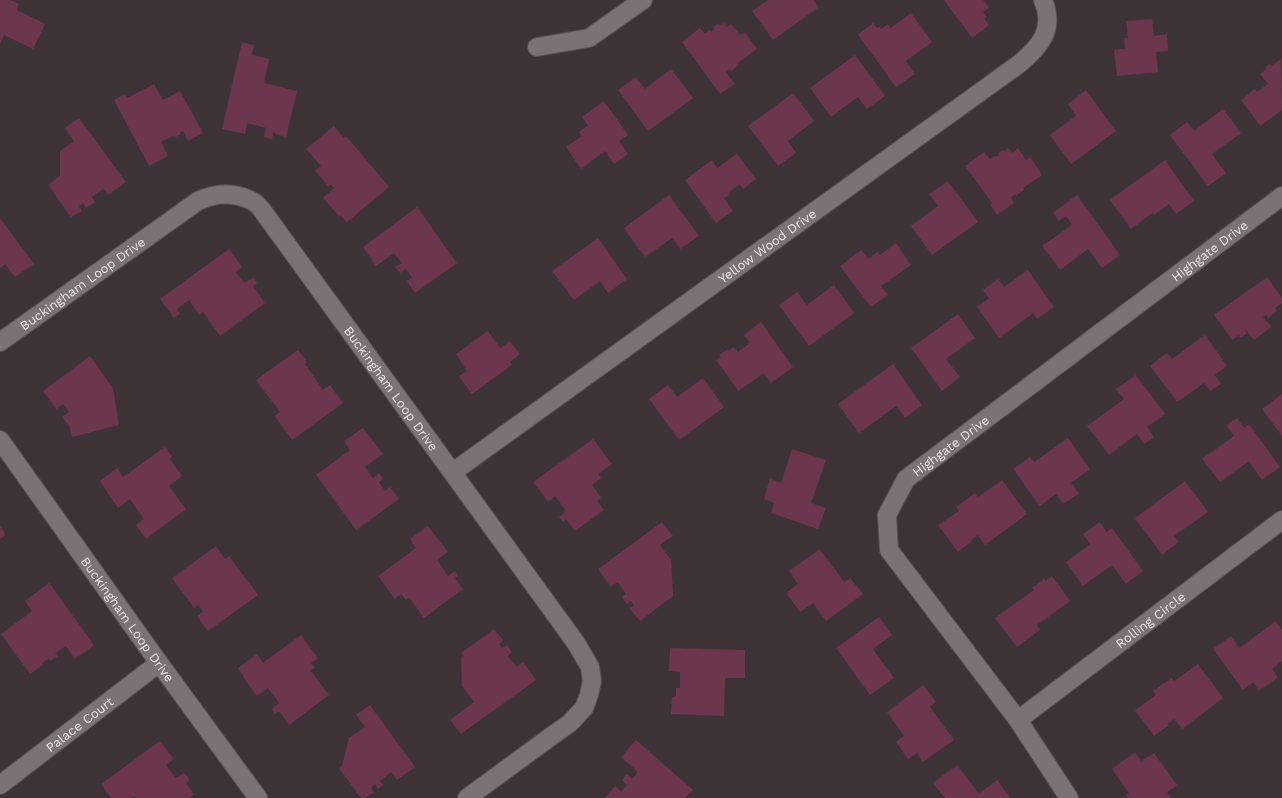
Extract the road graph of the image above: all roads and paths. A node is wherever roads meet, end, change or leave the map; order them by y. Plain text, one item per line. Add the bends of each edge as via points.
1 (643, 0) edge
2 (1043, 0) edge
3 (537, 47) dead end
4 (1282, 196) edge
5 (0, 342) edge
6 (0, 440) edge
7 (453, 472) junction
8 (1282, 520) edge
9 (158, 663) junction
10 (1018, 720) junction
11 (0, 785) edge
12 (258, 798) edge
13 (467, 798) edge
14 (1069, 798) edge

1 - 3 street via 589,38
2 - 7 street, Yellow Wood Drive via 1047,18 1046,31 1041,43 1020,64
4 - 10 street, Highgate Drive via 906,479 887,515 889,550
5 - 7 street, Buckingham Loop Drive via 198,201 224,194 251,200 262,210
6 - 9 street, Buckingham Loop Drive
7 - 13 street, Buckingham Loop Drive via 576,643 590,667 592,681 584,708 570,723
8 - 10 street, Rolling Circle
9 - 11 street, Palace Court
9 - 12 street, Buckingham Loop Drive
10 - 14 street, Highgate Drive

